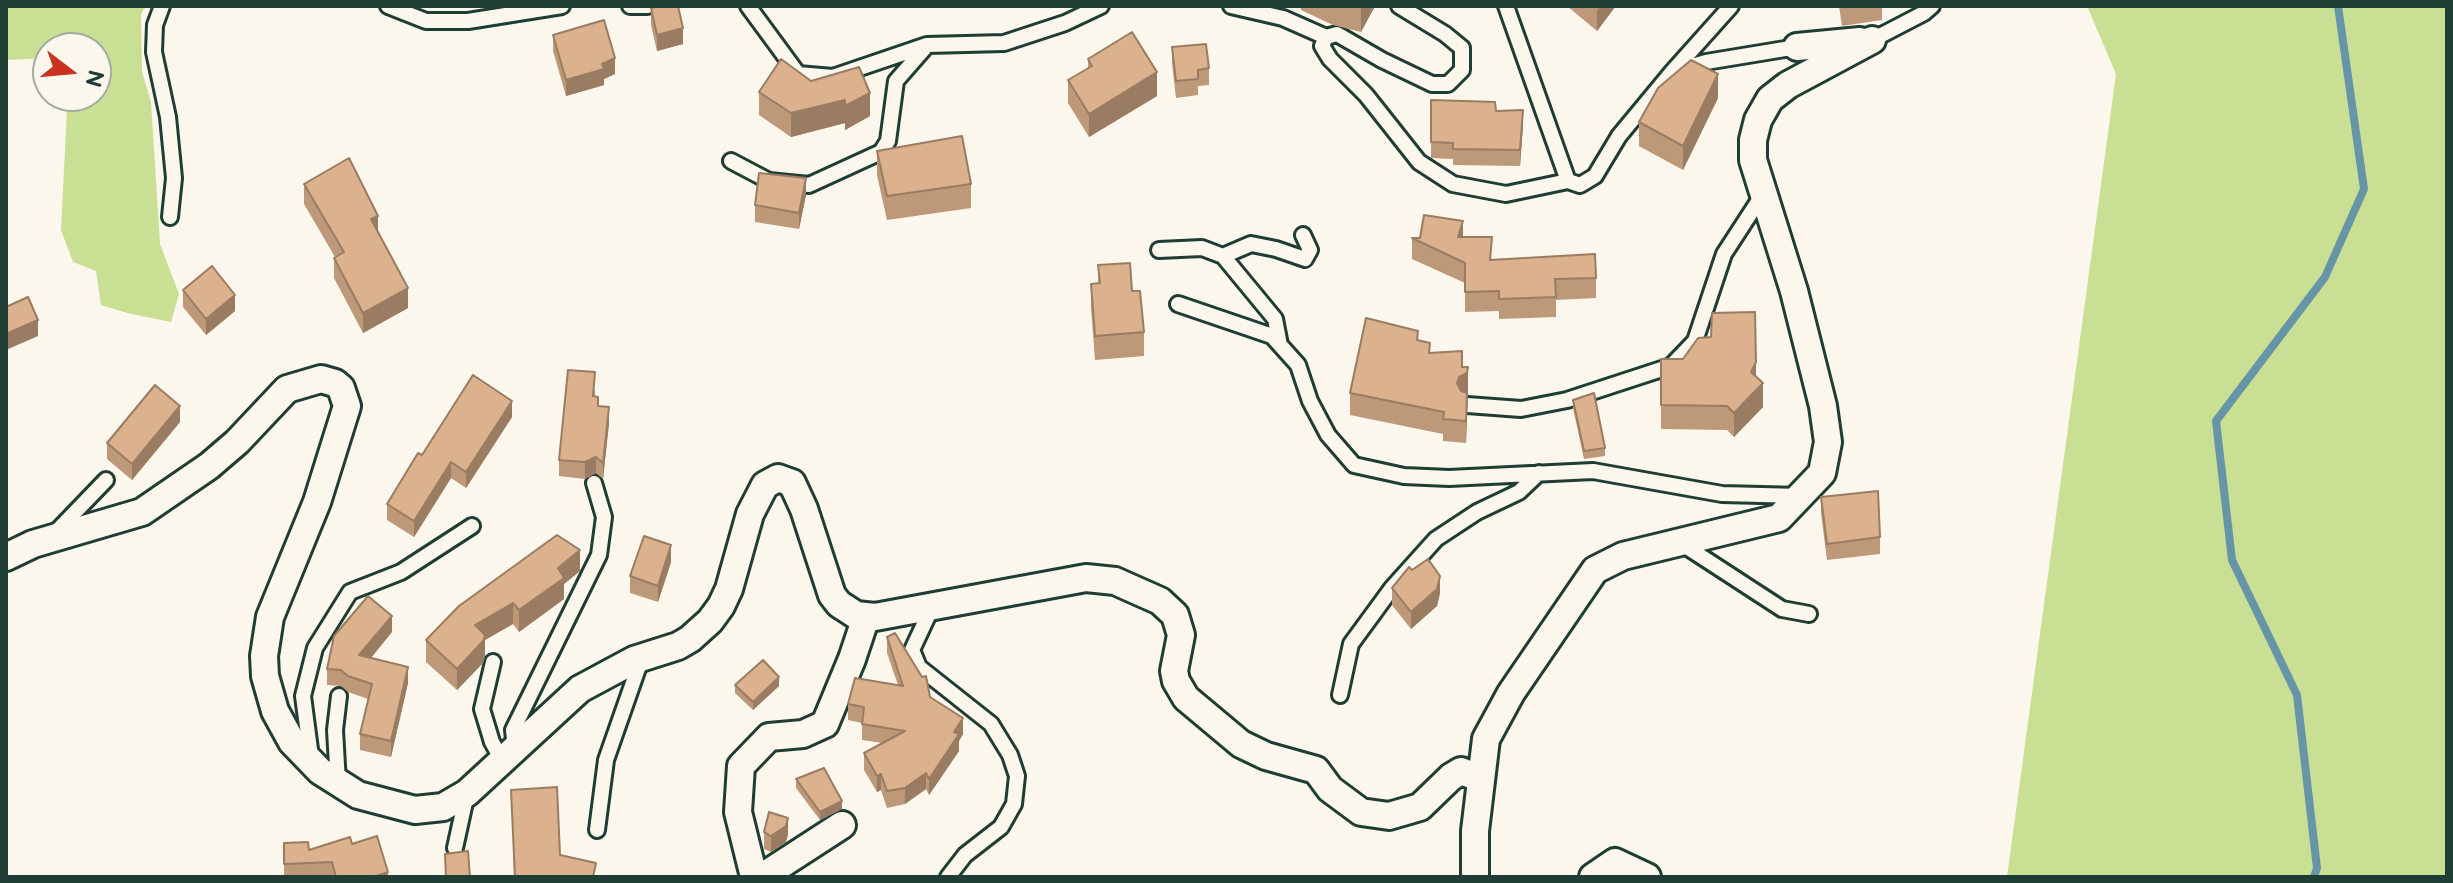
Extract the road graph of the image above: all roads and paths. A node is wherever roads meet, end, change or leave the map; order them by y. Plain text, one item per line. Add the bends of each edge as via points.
1 (162, 6) edge
2 (388, 6) edge
3 (562, 6) edge
4 (630, 6) edge
5 (648, 6) edge
6 (748, 6) edge
7 (1101, 6) edge
8 (1231, 6) edge
9 (1399, 6) edge
10 (1506, 6) edge
11 (1731, 6) edge
12 (1932, 6) edge
13 (1326, 37) junction
14 (1872, 40) junction
15 (927, 45) junction
16 (1797, 47) joint
17 (1672, 72) junction
18 (731, 161) dead end
19 (1568, 181) junction
20 (1763, 193) junction
21 (170, 217) dead end
22 (1303, 235) dead end
23 (1159, 250) dead end
24 (1223, 256) junction
25 (1178, 304) dead end
26 (1280, 345) junction
27 (1467, 405) edge
28 (1539, 473) junction
29 (106, 480) dead end
30 (594, 483) dead end
31 (1802, 496) junction
32 (472, 526) dead end
33 (49, 539) junction
34 (1679, 542) junction
35 (6, 557) edge
36 (932, 607) junction
37 (1809, 614) dead end
38 (866, 617) junction
39 (642, 657) junction
40 (493, 662) dead end
41 (1340, 695) dead end
42 (339, 696) dead end
43 (508, 754) junction
44 (311, 763) junction
45 (1479, 778) junction
46 (338, 784) junction
47 (467, 793) junction
48 (842, 825) dead end
49 (597, 830) dead end
50 (455, 848) dead end
51 (754, 877) edge
52 (762, 877) edge
53 (948, 877) edge
54 (1475, 877) edge
55 (1593, 877) edge
56 (1647, 877) edge

1 - 21 lane via 154,52 173,163
2 - 3 lane via 426,21 468,21
4 - 5 lane
6 - 15 lane via 798,74 833,77
7 - 15 lane via 1004,43
8 - 13 lane via 1283,18
9 - 13 lane via 1462,48 1462,70 1448,84 1432,84 1337,34
10 - 19 lane
11 - 17 lane
12 - 14 lane
13 - 19 lane via 1322,46 1330,59 1419,162 1453,184 1506,194
14 - 16 street
14 - 20 street via 1770,99 1753,140
15 - 18 lane via 896,81 888,141 881,152 809,185 769,181
16 - 17 lane
17 - 19 lane via 1619,136 1595,176 1580,185
20 - 27 lane via 1724,254 1695,341 1671,366 1567,400 1521,409
20 - 31 street via 1810,351 1828,442 1822,473
22 - 24 lane via 1310,250 1305,259 1251,244
23 - 24 lane via 1202,248
24 - 26 lane via 1275,319
25 - 26 lane via 1272,336
26 - 28 lane via 1298,365 1328,435 1354,465 1404,476 1449,478
28 - 31 lane via 1593,471 1722,494
28 - 41 lane via 1519,492 1436,539 1392,588 1351,644
29 - 33 lane
30 - 43 lane via 604,517 599,555 513,730
31 - 34 street via 1779,518
32 - 44 lane via 401,572 350,592 315,648 303,696
33 - 35 street
33 - 44 street via 142,512 209,466 287,389 321,379 335,383 346,397 345,416 270,617 264,656 275,711
34 - 37 lane via 1782,609
34 - 45 street via 1623,556 1595,570 1511,693 1486,739
36 - 38 street
36 - 45 street via 1086,578 1115,581 1160,601 1175,615 1181,635 1174,671 1186,698 1253,751 1316,770 1330,789 1361,812 1389,816 1420,807 1461,771
36 - 53 lane via 912,650 919,667 991,724 1017,776 1014,804 1001,827 965,855
38 - 39 street via 848,612 832,595 804,509 792,483 778,478 765,485 750,514 729,589 710,621 678,646
38 - 51 street via 825,724 803,734 769,737 741,766 738,812
39 - 43 street via 580,689
39 - 49 lane via 606,760
40 - 43 lane via 482,709 492,742
42 - 46 lane
43 - 47 street
44 - 46 street
45 - 54 street
46 - 47 street via 358,795 415,810 443,807
47 - 50 lane
48 - 52 street
55 - 56 street via 1615,862

